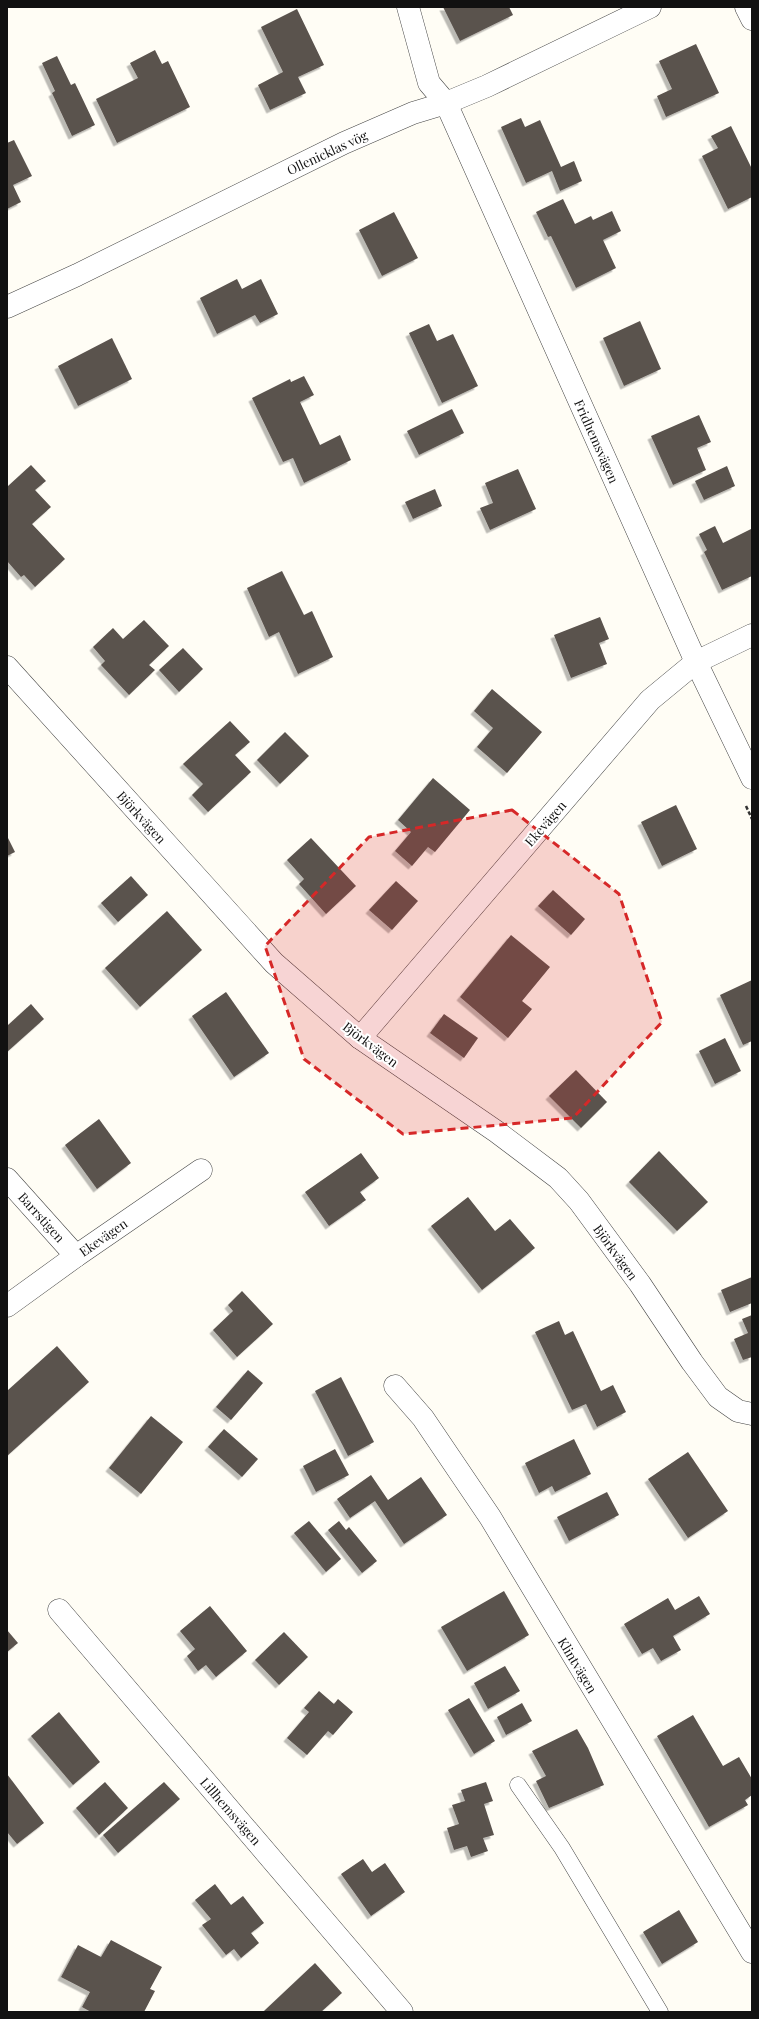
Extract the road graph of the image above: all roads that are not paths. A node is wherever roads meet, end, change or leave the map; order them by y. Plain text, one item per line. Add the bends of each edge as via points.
1 (408, 7) edge
2 (650, 7) edge
3 (746, 7) edge
4 (752, 19) edge
5 (446, 103) junction
6 (7, 307) edge
7 (752, 634) edge
8 (696, 662) junction
9 (7, 667) edge
10 (752, 778) edge
11 (360, 1038) junction
12 (201, 1170) dead end
13 (7, 1179) edge
14 (76, 1256) junction
15 (7, 1306) edge
16 (395, 1386) dead end
17 (745, 1412) edge
18 (59, 1610) dead end
19 (518, 1785) dead end
20 (752, 1952) edge
21 (402, 2012) edge
22 (660, 2012) edge

1 - 5 street, Fridhemsvägen via 429,83
2 - 5 street, Ollenicklas vög via 487,86
3 - 4 street
5 - 6 street, Ollenicklas vög via 413,113 344,142 77,275
5 - 8 street, Fridhemsvägen
7 - 8 street, Ekevägen
8 - 10 street, Fridhemsvägen
8 - 11 street, Ekevägen via 650,700
9 - 11 street, Björkvägen via 274,963
11 - 17 street, Björkvägen via 558,1178 598,1226 718,1397
12 - 14 street, Ekevägen
13 - 14 street, Barrstigen
14 - 15 street, Ekevägen
16 - 20 street, Klintvägen via 424,1418 490,1517
18 - 21 street, Lillhemsvägen
19 - 22 lane via 562,1848

